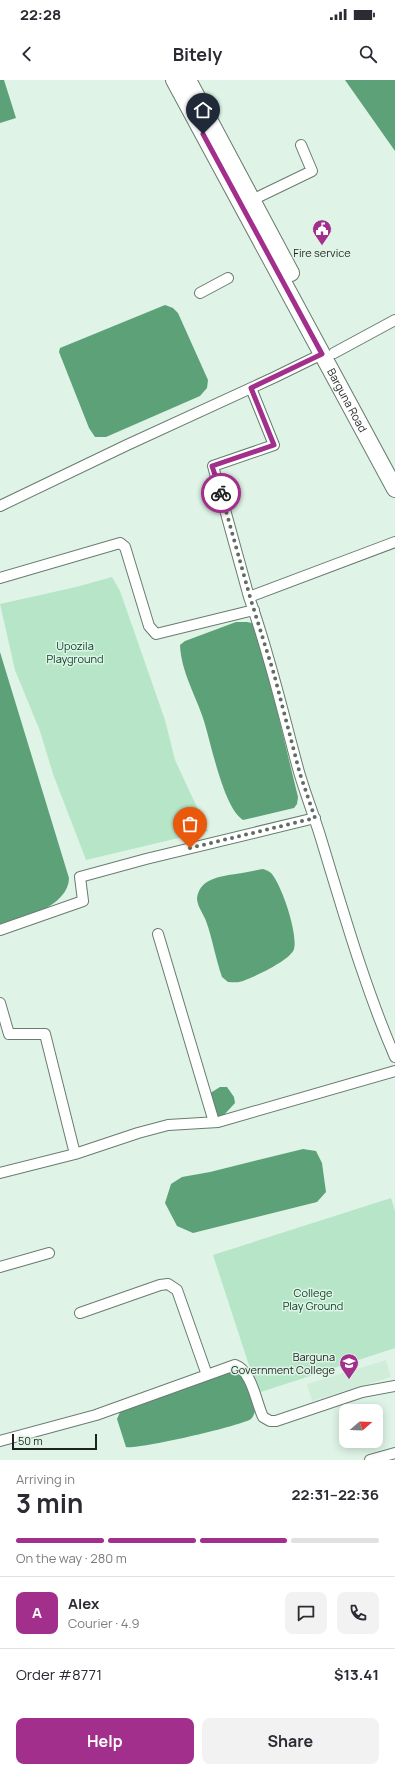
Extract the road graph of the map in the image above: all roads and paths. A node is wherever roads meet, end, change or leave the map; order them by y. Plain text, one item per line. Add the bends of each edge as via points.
1 (174, 80) edge
2 (188, 80) edge
3 (301, 145) dead end
4 (252, 200) junction
5 (228, 278) dead end
6 (200, 293) dead end
7 (395, 320) edge
8 (328, 353) junction
9 (251, 388) junction
10 (395, 466) edge
11 (395, 489) edge
12 (0, 506) edge
13 (395, 542) edge
14 (0, 578) edge
15 (250, 597) junction
16 (254, 610) junction
17 (315, 818) junction
18 (0, 930) edge
19 (158, 934) dead end
20 (0, 1003) edge
21 (395, 1057) edge
22 (395, 1071) edge
23 (214, 1122) junction
24 (75, 1154) junction
25 (0, 1173) edge
26 (50, 1253) dead end
27 (0, 1267) edge
28 (80, 1313) dead end
29 (207, 1375) junction
30 (395, 1386) edge
31 (0, 1441) edge
32 (395, 1453) edge
33 (370, 1460) edge

1 - 8 main road, Barguna Road
2 - 4 main road, Barguna Road
3 - 4 street via 312,171
4 - 8 main road, Barguna Road
5 - 6 street
7 - 8 street
8 - 9 street
8 - 10 main road, Barguna Road
8 - 11 main road, Barguna Road
9 - 12 street
9 - 15 street via 274,445 212,466
13 - 15 street
14 - 16 street via 120,543 125,547 149,626 156,634
15 - 16 street
16 - 17 street via 300,774
17 - 18 street via 80,877 83,901
17 - 21 street via 350,935
19 - 23 street
20 - 24 street via 9,1034 45,1034
22 - 23 street
23 - 24 street via 168,1125
24 - 25 street
26 - 27 street
28 - 29 street via 168,1284 177,1290
29 - 30 street via 235,1365 240,1367 247,1374 263,1417 270,1421 362,1392
29 - 31 street via 96,1415
32 - 33 street

